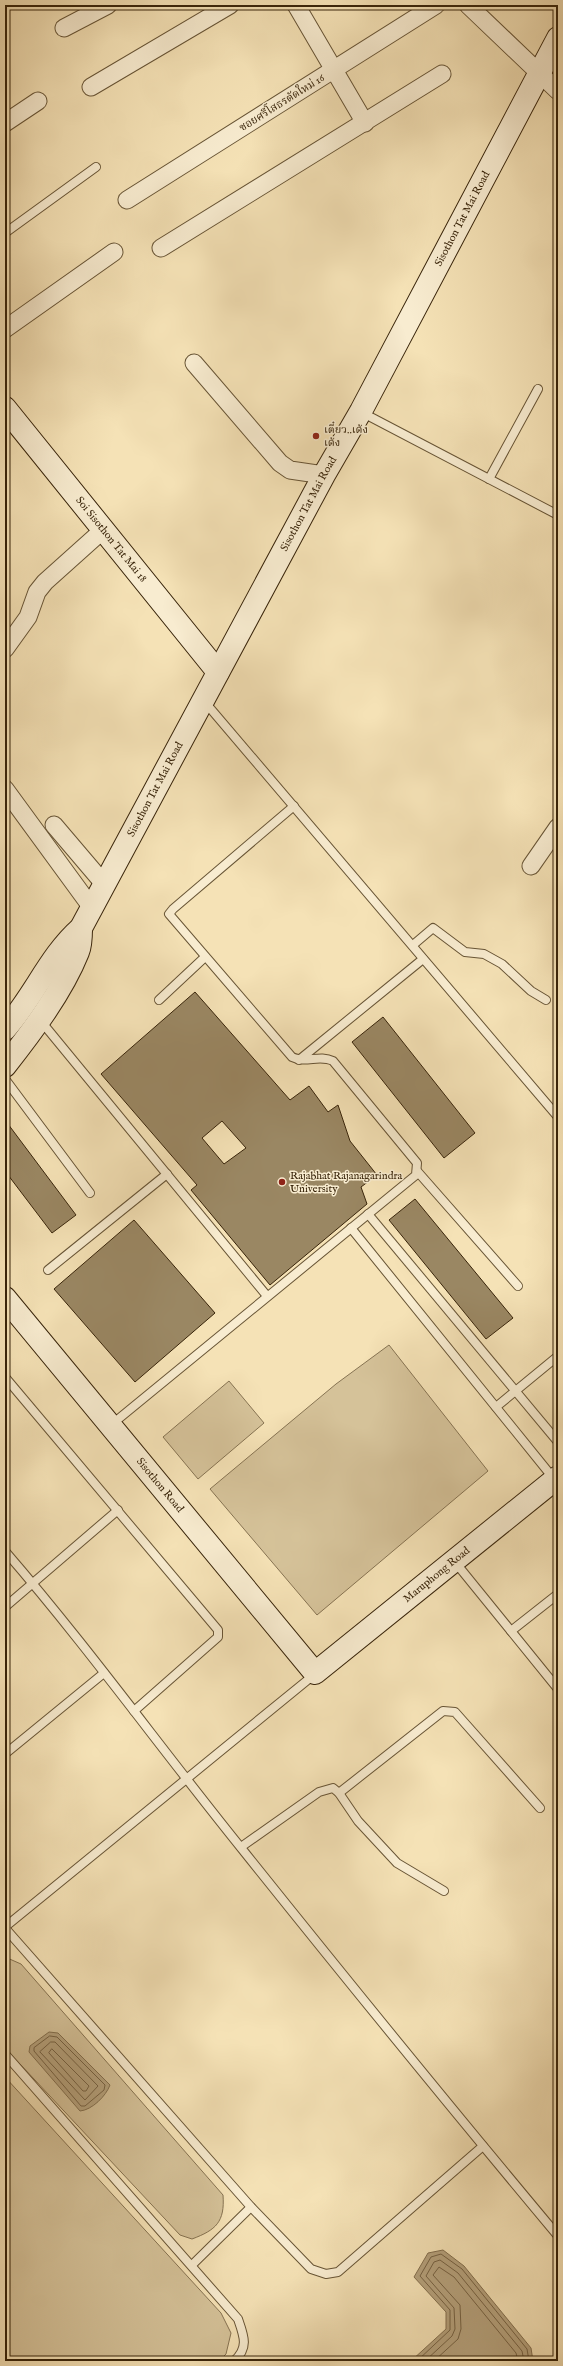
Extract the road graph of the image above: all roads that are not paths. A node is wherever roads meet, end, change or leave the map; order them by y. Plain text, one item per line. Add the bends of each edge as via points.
1 (108, 5) edge
2 (230, 5) edge
3 (296, 5) edge
4 (436, 5) edge
5 (468, 5) edge
6 (64, 28) dead end
7 (558, 38) edge
8 (333, 71) junction
9 (442, 74) dead end
10 (540, 75) junction
11 (92, 87) dead end
12 (558, 91) edge
13 (38, 101) dead end
14 (5, 123) edge
15 (365, 123) junction
16 (96, 167) dead end
17 (127, 200) dead end
18 (5, 234) edge
19 (161, 248) dead end
20 (114, 252) dead end
21 (5, 329) edge
22 (194, 363) dead end
23 (538, 389) dead end
24 (5, 408) edge
25 (360, 411) junction
26 (324, 475) junction
27 (489, 479) junction
28 (558, 515) edge
29 (104, 530) junction
30 (5, 649) edge
31 (218, 672) junction
32 (203, 701) junction
33 (5, 789) edge
34 (294, 806) junction
35 (54, 825) dead end
36 (558, 827) edge
37 (531, 866) dead end
38 (105, 885) junction
39 (92, 908) junction
40 (82, 928) junction
41 (413, 945) junction
42 (205, 957) junction
43 (423, 959) junction
44 (159, 1000) dead end
45 (546, 1000) dead end
46 (39, 1019) junction
47 (8, 1020) edge
48 (299, 1061) junction
49 (5, 1066) edge
50 (5, 1079) edge
51 (558, 1117) edge
52 (417, 1171) junction
53 (167, 1174) junction
54 (90, 1193) dead end
55 (368, 1214) junction
56 (351, 1228) junction
57 (48, 1270) dead end
58 (518, 1286) dead end
59 (267, 1296) junction
60 (5, 1298) edge
61 (558, 1356) edge
62 (5, 1377) edge
63 (516, 1391) junction
64 (496, 1407) junction
65 (111, 1426) junction
66 (558, 1442) edge
67 (556, 1478) edge
68 (118, 1510) junction
69 (5, 1551) edge
70 (455, 1562) junction
71 (33, 1584) junction
72 (558, 1594) edge
73 (5, 1607) edge
74 (511, 1631) junction
75 (104, 1673) junction
76 (315, 1673) junction
77 (558, 1688) edge
78 (134, 1711) junction
79 (5, 1754) edge
80 (187, 1778) junction
81 (339, 1793) junction
82 (540, 1808) dead end
83 (241, 1848) junction
84 (444, 1891) dead end
85 (5, 1928) edge
86 (5, 2054) edge
87 (483, 2146) junction
88 (251, 2206) junction
89 (558, 2236) edge
90 (192, 2265) junction
91 (558, 2358) edge
92 (234, 2361) edge
93 (556, 2361) edge

1 - 6 street
2 - 11 street
3 - 8 street
4 - 8 street, ซอยศรีโสธรตัดใหม่ 16
5 - 10 street
7 - 10 street, Sisothon Tat Mai Road
8 - 15 street
8 - 17 street, ซอยศรีโสธรตัดใหม่ 16
9 - 15 street
10 - 12 street
10 - 25 street, Sisothon Tat Mai Road
13 - 14 street
15 - 19 street
16 - 18 lane
20 - 21 street
22 - 26 street via 280,463 290,470
23 - 27 lane
24 - 29 street, Soi Sisothon Tat Mai 18
25 - 26 street, Sisothon Tat Mai Road
25 - 27 lane
26 - 31 street, Sisothon Tat Mai Road
27 - 28 lane
29 - 30 street via 45,582 37,592 28,617
29 - 31 street, Soi Sisothon Tat Mai 18
31 - 32 street, Sisothon Tat Mai Road
32 - 34 lane
32 - 38 street, Sisothon Tat Mai Road
33 - 39 street
34 - 41 lane
34 - 42 lane via 172,909 172,918
35 - 38 street
36 - 37 street
38 - 39 street, Sisothon Tat Mai Road
39 - 40 street, Sisothon Tat Mai Road
40 - 46 street, Sisothon Tat Mai Road via 79,951
40 - 47 street, Sisothon Tat Mai Road via 64,943
41 - 43 lane
41 - 45 lane via 433,928 465,952 484,954 502,964 530,990
42 - 44 lane
42 - 48 lane via 292,1058
43 - 48 lane
43 - 51 lane
46 - 49 street, Sisothon Tat Mai Road
46 - 53 lane
48 - 52 lane via 319,1057 333,1061 417,1163
50 - 54 lane
52 - 55 lane via 416,1175
52 - 58 lane
53 - 57 lane
53 - 59 lane
55 - 56 lane
55 - 63 lane
56 - 59 lane
56 - 64 lane
59 - 65 lane
60 - 65 street, Sisothon Road
61 - 63 lane
62 - 68 lane
63 - 64 lane
63 - 66 lane
64 - 67 lane
65 - 76 street, Sisothon Road
67 - 70 street, Maruphong Road
68 - 71 lane
68 - 78 lane via 218,1630 218,1637
69 - 71 lane
70 - 74 lane
70 - 76 street, Maruphong Road
71 - 73 lane
71 - 75 lane
72 - 74 lane
74 - 77 lane
75 - 78 lane
75 - 79 lane
76 - 80 lane
78 - 80 lane
80 - 83 lane
80 - 85 lane
81 - 82 lane via 443,1711 449,1710 455,1712
81 - 83 lane via 333,1788 319,1792
81 - 84 lane via 358,1821 397,1864
83 - 87 lane
85 - 88 lane
86 - 90 lane
87 - 88 lane via 338,2272 326,2274 311,2269
87 - 89 lane
88 - 90 lane
90 - 92 lane via 238,2319 245,2338 240,2355
91 - 93 lane

